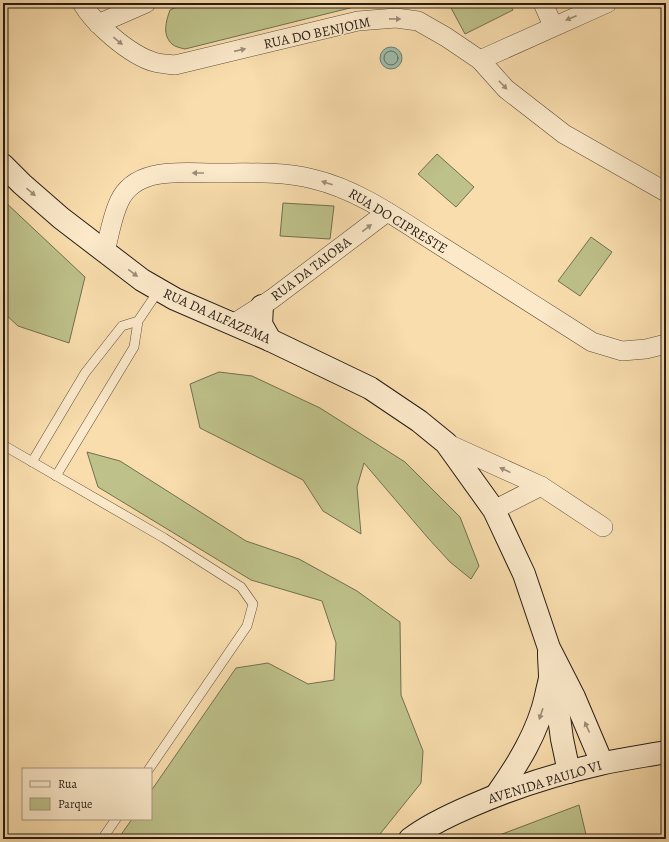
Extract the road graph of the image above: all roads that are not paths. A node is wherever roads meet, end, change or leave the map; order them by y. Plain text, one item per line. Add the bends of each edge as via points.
1 (82, 3) edge
2 (146, 3) edge
3 (543, 3) edge
4 (607, 3) edge
5 (98, 24) junction
6 (553, 26) junction
7 (480, 60) junction
8 (3, 165) edge
9 (666, 192) edge
10 (387, 212) junction
11 (105, 252) junction
12 (159, 290) junction
13 (262, 306) junction
14 (138, 321) junction
15 (233, 324) junction
16 (270, 340) junction
17 (666, 344) edge
18 (446, 443) junction
19 (3, 445) edge
20 (32, 462) junction
21 (56, 476) junction
22 (541, 486) junction
23 (494, 510) junction
24 (603, 527) dead end
25 (549, 648) junction
26 (666, 752) edge
27 (602, 764) junction
28 (150, 768) edge
29 (569, 772) junction
30 (497, 794) junction
31 (115, 820) edge
32 (102, 839) edge
33 (410, 839) edge

1 - 5 street, RUA DO BENJOIM
2 - 5 street
3 - 6 street
4 -> 6 street
5 -> 7 street, RUA DO BENJOIM via 129,50 153,62 176,65 358,22 396,18 418,21
6 - 7 street
7 -> 9 street, RUA DO BENJOIM via 506,89 564,134
8 -> 11 street, RUA DA ALFAZEMA via 61,218
10 -> 11 street, RUA DO CIPRESTE via 345,189 313,179 282,174 162,173 142,179 130,188 119,202
13 -> 10 street, RUA DA TAIOBA
10 - 17 street, RUA DO CIPRESTE via 592,342 622,351
11 -> 12 street, RUA DA ALFAZEMA
12 - 14 lane
12 - 15 street, RUA DA ALFAZEMA
13 - 15 street, RUA DA TAIOBA
13 - 16 street via 261,324
14 - 20 lane via 122,326 90,367
14 - 21 lane via 134,347
15 - 16 street, RUA DA ALFAZEMA
16 - 18 street, RUA DA ALFAZEMA via 370,388
22 -> 18 street, RUA DA ALFAZEMA
18 - 23 street, RUA DA ALFAZEMA
19 - 20 lane
20 - 21 lane
21 - 28 lane via 164,538 241,587 253,604 247,626
22 - 23 street
22 - 24 street, RUA DA ALFAZEMA
23 - 25 street, RUA DA ALFAZEMA via 524,574
27 -> 25 street, RUA DA ALFAZEMA via 574,697
25 - 29 street, RUA DA ALFAZEMA
25 -> 30 street via 550,679 537,725 526,750
26 - 27 street, AVENIDA PAULO VI
27 - 29 street, AVENIDA PAULO VI
29 - 30 street, AVENIDA PAULO VI
30 - 33 street, AVENIDA PAULO VI via 452,814
31 - 32 lane

